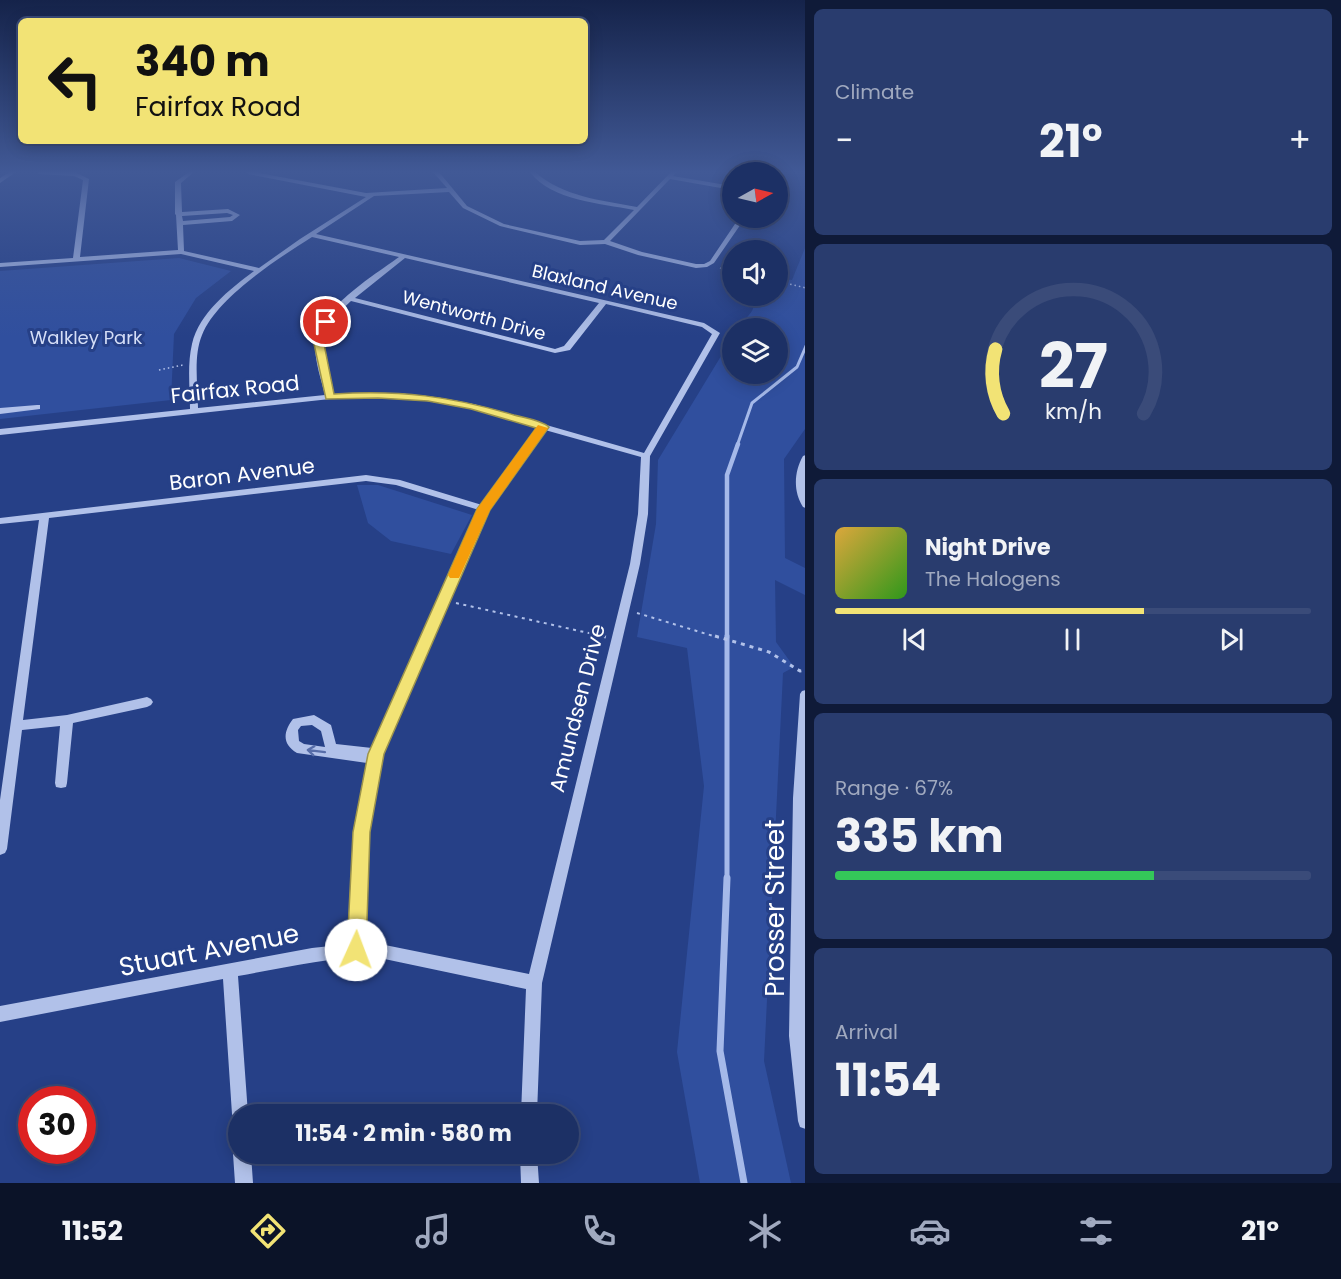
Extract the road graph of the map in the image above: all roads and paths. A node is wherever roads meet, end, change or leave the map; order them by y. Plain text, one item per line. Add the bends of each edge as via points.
1 (80, 227) edge
2 (179, 227) edge
3 (325, 227) edge
4 (512, 227) edge
5 (621, 227) edge
6 (735, 228) edge
7 (313, 235) junction
8 (606, 242) junction
9 (181, 252) junction
10 (404, 256) junction
11 (76, 260) junction
12 (0, 265) edge
13 (260, 270) junction
14 (788, 284) edge
15 (805, 288) edge
16 (352, 299) junction
17 (604, 302) junction
18 (714, 329) joint
19 (195, 362) junction
20 (159, 370) dead end
21 (330, 397) junction
22 (38, 406) dead end
23 (0, 411) edge
24 (194, 411) junction
25 (543, 427) junction
26 (0, 432) edge
27 (646, 456) junction
28 (805, 463) edge
29 (805, 504) edge
30 (484, 509) junction
31 (44, 516) junction
32 (0, 521) edge
33 (443, 600) junction
34 (637, 613) dead end
35 (617, 639) junction
36 (805, 670) edge
37 (147, 702) dead end
38 (805, 709) edge
39 (67, 720) junction
40 (15, 726) junction
41 (375, 757) junction
42 (61, 783) dead end
43 (3, 800) edge
44 (0, 849) edge
45 (356, 950) junction
46 (230, 971) junction
47 (534, 983) junction
48 (0, 1014) edge
49 (239, 1104) edge
50 (530, 1104) edge
51 (805, 1112) edge
52 (243, 1164) edge
53 (529, 1164) edge
54 (244, 1183) edge
55 (530, 1183) edge

1 - 11 street
2 - 9 street
3 - 7 street
4 - 8 street via 580,243
5 - 8 street
6 - 8 street via 714,261 705,266 648,256
7 - 10 street, Blaxland Avenue
7 - 13 street
9 - 11 street
9 - 13 street
10 - 16 street
10 - 17 street, Blaxland Avenue
11 - 12 street
13 - 19 street via 210,315 198,335
14 - 15 path
16 - 17 street, Wentworth Drive via 555,351 567,348
16 - 21 street via 331,316 319,338
17 - 18 street, Blaxland Avenue
18 - 27 street, Amundsen Drive via 715,338
19 - 20 path
19 - 24 street
21 - 24 street, Fairfax Road
21 - 25 street, Fairfax Road via 378,394 428,398 473,406
22 - 23 street
24 - 26 street, Fairfax Road
25 - 27 street, Fairfax Road
25 - 30 street
27 - 35 street, Amundsen Drive via 641,527
28 - 29 street via 801,482
30 - 31 street, Baron Avenue via 397,482 366,478
30 - 33 street
31 - 32 street, Baron Avenue
31 - 40 street
33 - 35 path
33 - 41 street
34 - 36 path via 769,652
35 - 47 street, Amundsen Drive
37 - 39 street
38 - 51 street, Prosser Street via 799,798 797,1036
39 - 40 street
39 - 42 street
40 - 43 street
41 -> 41 street via 301,749 293,744 292,729 297,722 314,720 327,728 331,748
41 - 45 street via 361,832
43 - 44 street
45 - 46 street, Stuart Avenue
45 - 47 street, Stuart Avenue via 398,953
46 - 48 street, Stuart Avenue
46 - 49 street
47 - 50 street, Amundsen Drive
52 - 54 street
53 - 55 street

